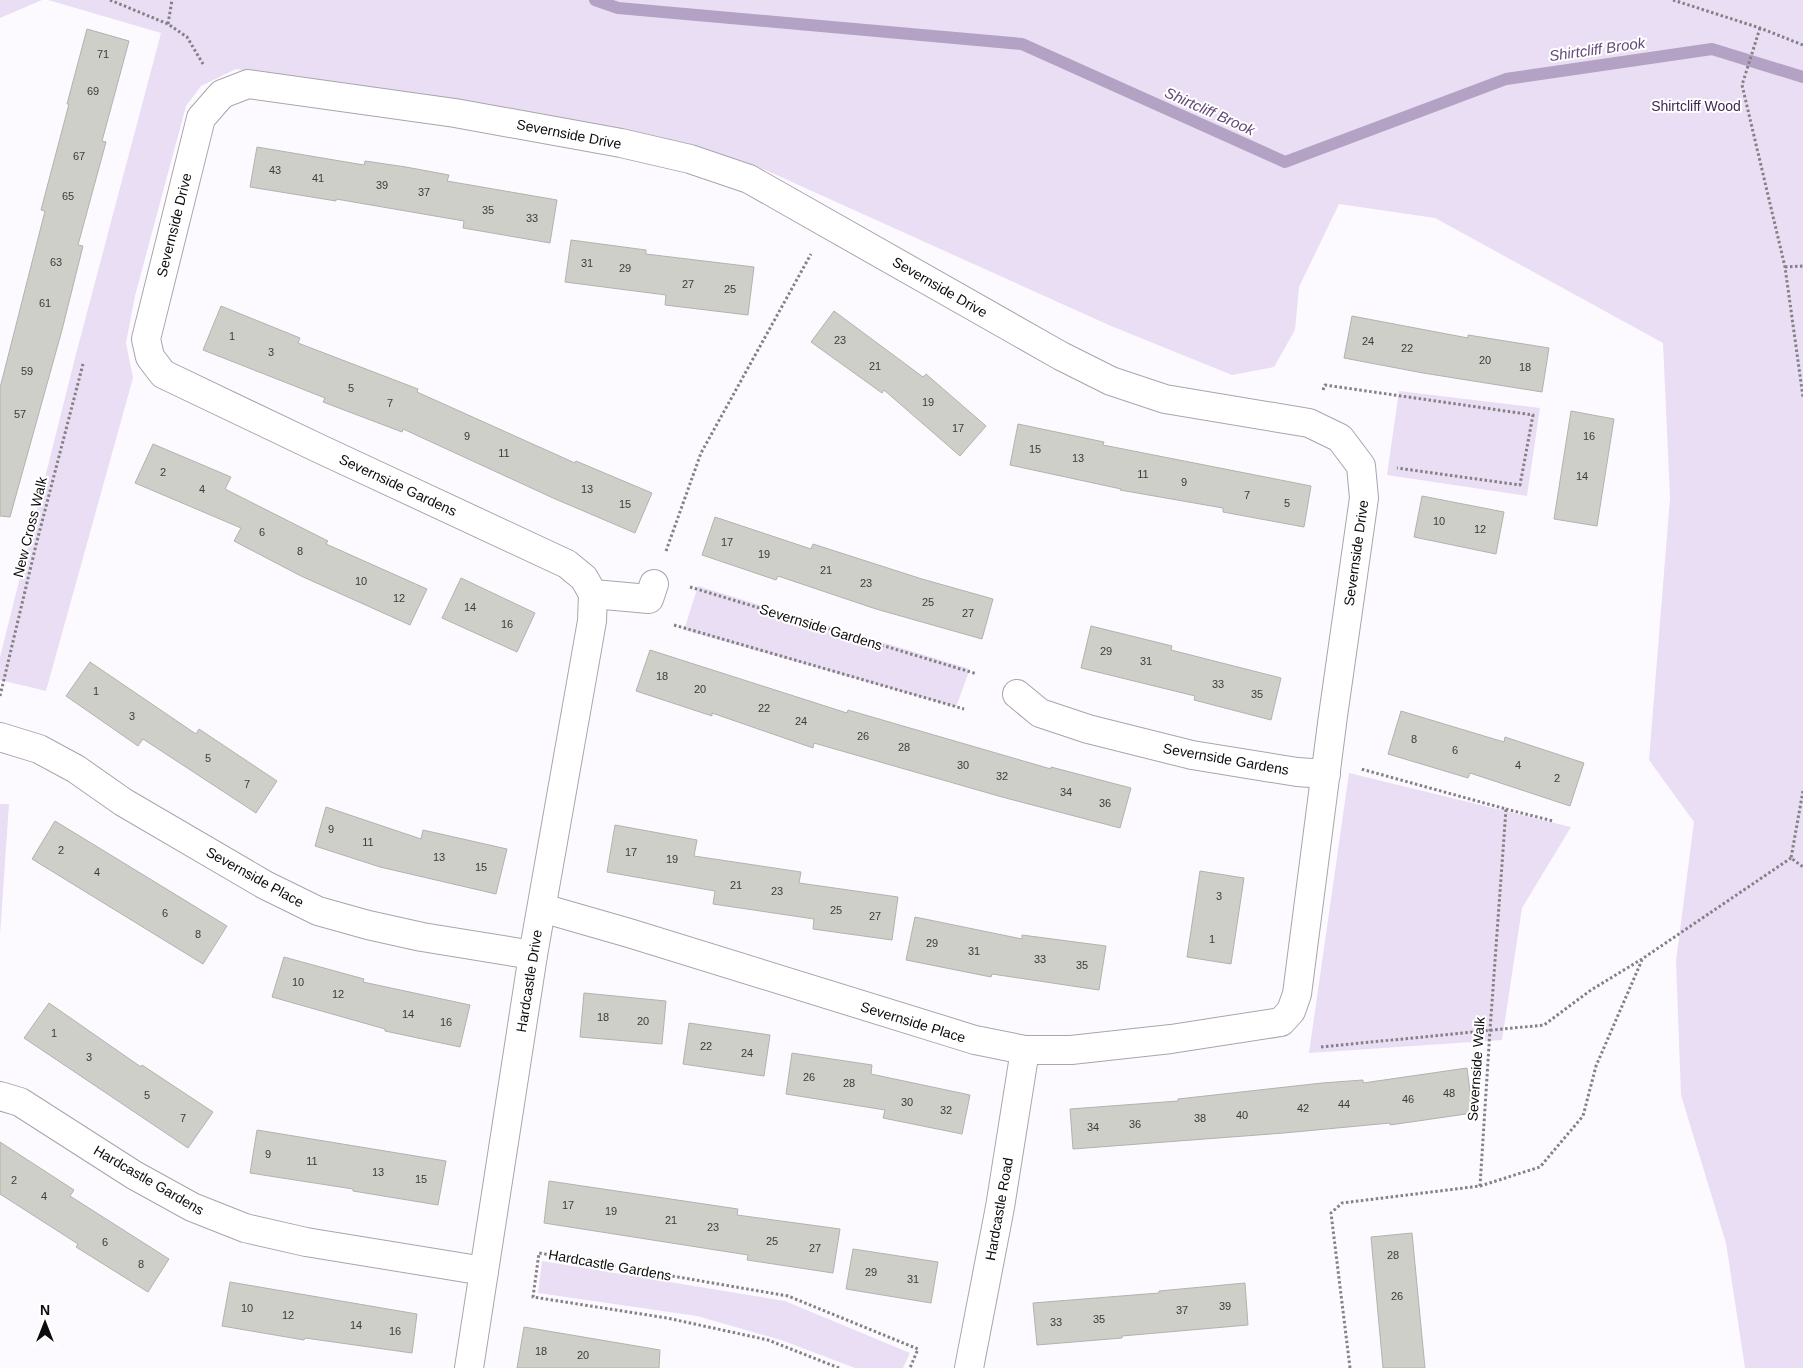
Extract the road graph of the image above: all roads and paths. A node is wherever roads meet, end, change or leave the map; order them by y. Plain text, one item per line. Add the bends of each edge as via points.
1 (110, 0) edge
2 (172, 0) edge
3 (1672, 0) edge
4 (168, 24) junction
5 (1760, 28) junction
6 (1803, 45) edge
7 (222, 94) junction
8 (812, 252) dead end
9 (1803, 266) edge
10 (1785, 267) junction
11 (146, 339) joint
12 (83, 364) dead end
13 (1321, 398) dead end
14 (1803, 398) edge
15 (1390, 467) dead end
16 (659, 572) joint
17 (684, 586) dead end
18 (593, 594) junction
19 (666, 622) dead end
20 (977, 674) dead end
21 (1017, 694) dead end
22 (0, 696) edge
23 (964, 709) dead end
24 (0, 737) edge
25 (1357, 768) dead end
26 (1326, 774) junction
27 (1803, 791) edge
28 (1506, 809) junction
29 (1553, 821) dead end
30 (1791, 858) junction
31 (1803, 867) edge
32 (542, 908) junction
33 (533, 955) junction
34 (1642, 959) junction
35 (1291, 1011) joint
36 (1490, 1030) junction
37 (1321, 1047) dead end
38 (1025, 1050) junction
39 (0, 1096) edge
40 (1480, 1186) junction
41 (484, 1271) junction
42 (469, 1368) edge
43 (839, 1368) edge
44 (910, 1368) edge
45 (968, 1368) edge
46 (1350, 1368) edge

1 - 4 path
2 - 4 path
3 - 5 path
4 - 7 path via 187,37
5 - 6 path
5 - 10 path via 1742,85
7 - 11 street, Severnside Drive via 202,118
7 - 26 street, Severnside Drive via 248,84 293,89 455,113 690,159 749,179 1061,356 1111,381 1165,399 1309,423 1340,438 1360,466 1364,498
8 - 16 path via 702,453
9 - 10 path
10 - 14 path
11 - 18 street, Severnside Gardens via 150,357 162,374 568,564 584,578
12 - 22 path, New Cross Walk
13 - 15 path via 1325,385 1534,415 1520,485
16 - 18 street via 649,599
17 - 20 path, Severnside Gardens
18 - 32 street, Hardcastle Drive via 592,621
19 - 23 path
21 - 26 street, Severnside Gardens via 1040,714 1098,731 1192,755
24 - 33 street, Severnside Place via 39,749 76,769 123,802 248,876 318,911 422,938
25 - 28 path
26 - 35 street, Severnside Drive via 1297,994
27 - 30 path
28 - 29 path
28 - 36 path, Severnside Walk
30 - 31 path
30 - 34 path
32 - 33 street, Hardcastle Drive
32 - 38 street, Severnside Place via 975,1040
33 - 41 street, Hardcastle Drive
34 - 36 path via 1591,990 1544,1025
34 - 40 path via 1596,1066 1583,1116 1540,1167
35 - 38 street, Severnside Place via 1281,1022 1171,1039 1071,1050
36 - 37 path
36 - 40 path, Severnside Walk
38 - 45 street, Hardcastle Road via 1000,1207
39 - 41 street, Hardcastle Gardens via 20,1102 192,1207 245,1228
40 - 46 path via 1342,1203 1331,1213
41 - 42 street, Hardcastle Drive
43 - 44 path, Hardcastle Gardens via 759,1338 668,1318 533,1297 539,1253 788,1296 918,1349

